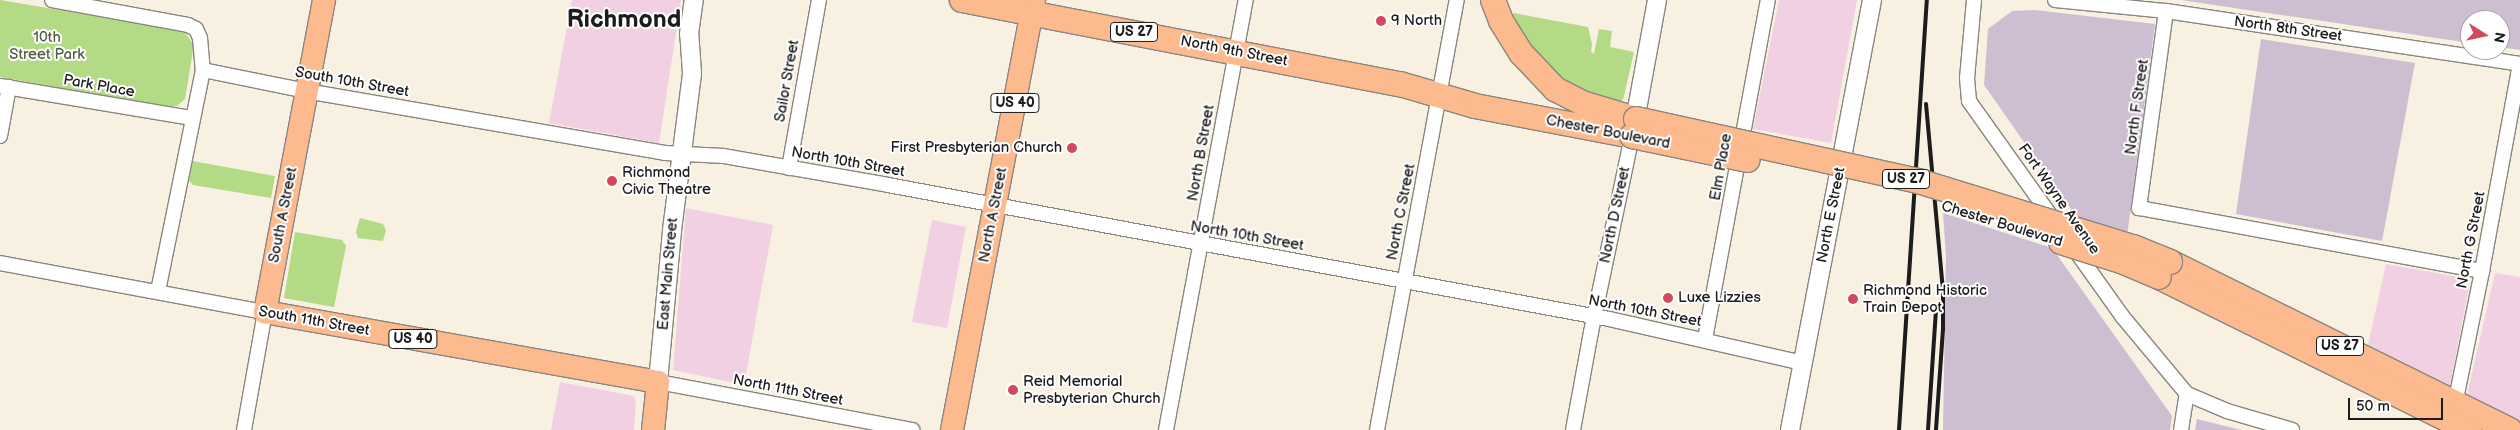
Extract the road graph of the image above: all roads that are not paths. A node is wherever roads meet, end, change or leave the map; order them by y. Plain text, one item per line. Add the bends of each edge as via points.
1 (52, 0) edge
2 (324, 0) edge
3 (694, 0) edge
4 (819, 0) edge
5 (962, 0) edge
6 (1246, 0) edge
7 (1457, 0) edge
8 (1492, 0) edge
9 (1657, 0) edge
10 (1768, 0) edge
11 (1872, 0) edge
12 (1974, 0) edge
13 (2055, 0) edge
14 (1032, 6) edge
15 (2166, 11) junction
16 (1236, 51) junction
17 (2520, 64) edge
18 (203, 70) junction
19 (5, 86) edge
20 (306, 91) junction
21 (1439, 95) junction
22 (1475, 106) joint
23 (192, 118) junction
24 (1634, 127) junction
25 (0, 136) edge
26 (682, 153) junction
27 (789, 168) junction
28 (1840, 171) junction
29 (994, 206) junction
30 (1200, 244) junction
31 (0, 263) edge
32 (2482, 271) junction
33 (1404, 282) junction
34 (158, 290) junction
35 (265, 312) junction
36 (1594, 317) junction
37 (1705, 340) junction
38 (1803, 363) junction
39 (658, 382) junction
40 (2187, 394) junction
41 (2458, 418) edge
42 (244, 430) edge
43 (653, 430) edge
44 (913, 430) edge
45 (952, 430) edge
46 (1166, 430) edge
47 (1377, 430) edge
48 (1573, 430) edge
49 (1790, 430) edge
50 (2181, 430) edge
51 (2292, 430) edge
52 (2510, 430) edge

1 - 18 street via 193,27 200,38
2 - 20 main road, South A Street
3 - 26 street, East Main Street via 689,34 692,73
4 - 27 street, Sailor Street
5 - 14 highway, North 9th Street / US 27
6 - 16 street, North B Street
7 - 21 street, North C Street
8 - 24 highway, Chester Boulevard / US 27 via 1521,53 1555,89
9 - 24 street, North D Street
10 - 37 street, Elm Place
11 - 28 street, North E Street
12 - 40 street, Fort Wayne Avenue via 1967,78 1969,102 2122,316
13 - 15 street, North 8th Street
14 - 16 highway, North 9th Street / US 27
14 - 29 main road, North A Street / US 40
15 - 17 street, North 8th Street
15 - 32 street, North F Street via 2139,208
16 - 21 highway, North 9th Street / US 27
16 - 30 street, North B Street
17 - 32 street, North G Street
18 - 20 street, South 10th Street
18 - 23 street
19 - 23 street, Park Place
19 - 25 street
20 - 26 street, South 10th Street via 665,153
20 - 35 main road, South A Street
21 - 22 highway, North 9th Street / US 27
21 - 33 street, North C Street
22 - 24 highway, Chester Boulevard / US 27
23 - 34 street
24 - 28 highway, Chester Boulevard / US 27, bridge
24 - 36 street, North D Street
26 - 27 street, North 10th Street via 724,156
26 - 39 street, East Main Street
27 - 29 street, North 10th Street
28 - 38 street, North E Street
28 - 41 highway, Chester Boulevard / US 27, bridge via 1918,181 2115,242 2164,270
29 - 30 street, North 10th Street
29 - 45 main road, North A Street / US 40
30 - 33 street, North 10th Street
30 - 46 street, North B Street
31 - 34 street, South 11th Street
32 - 41 street, North G Street
33 - 36 street, North 10th Street
33 - 47 street, North C Street
34 - 35 street, South 11th Street
35 - 39 main road, South 11th Street / US 40
35 - 42 street, South A Street
36 - 37 street, North 10th Street
36 - 48 street, North D Street
37 - 38 street, North 10th Street
38 - 49 street, North E Street
39 - 43 main road, East Main Street
39 - 44 street, North 11th Street
40 - 50 street
40 - 51 street via 2228,411
41 - 52 highway, Chester Boulevard / US 27

